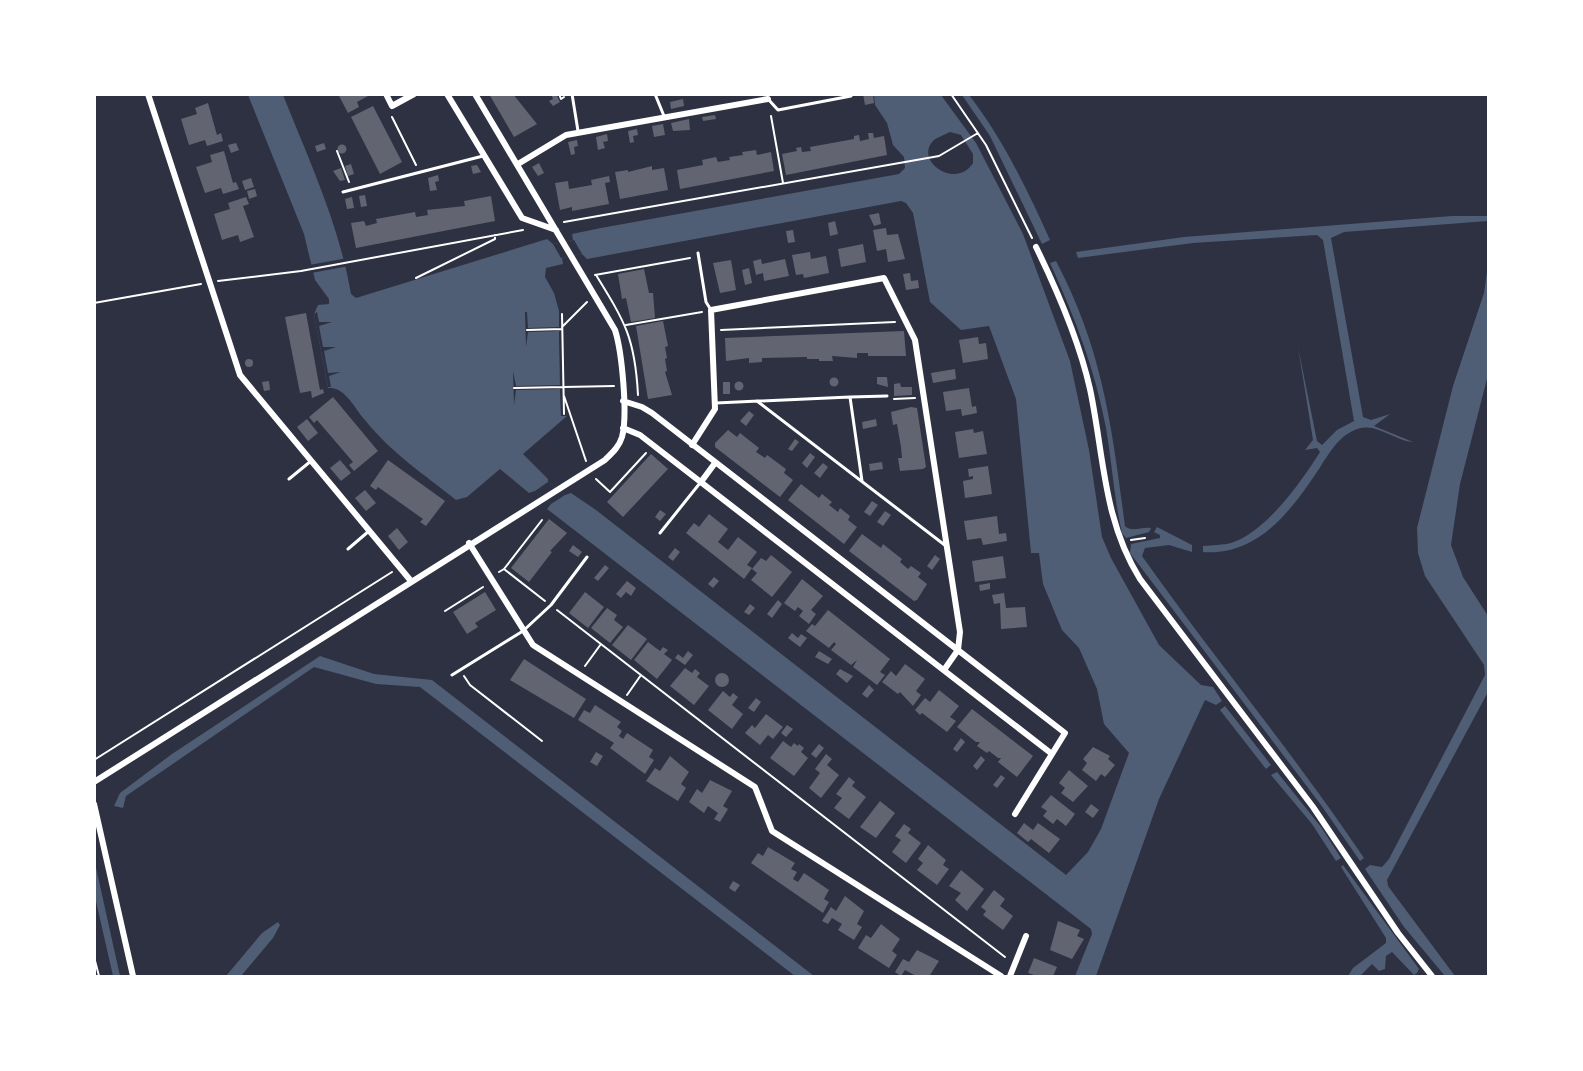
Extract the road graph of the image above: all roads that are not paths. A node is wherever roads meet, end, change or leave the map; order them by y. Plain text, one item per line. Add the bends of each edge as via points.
1 (148, 94) edge
2 (386, 94) edge
3 (447, 94) edge
4 (475, 94) edge
5 (572, 94) edge
6 (655, 94) edge
7 (413, 95) edge
8 (851, 96) dead end
9 (766, 97) edge
10 (664, 118) junction
11 (579, 133) junction
12 (485, 156) junction
13 (518, 164) junction
14 (343, 192) dead end
15 (555, 227) junction
16 (1036, 247) road end
17 (698, 255) road end
18 (711, 310) junction
19 (887, 396) road end
20 (850, 397) junction
21 (623, 401) junction
22 (757, 401) junction
23 (715, 404) junction
24 (623, 428) junction
25 (692, 445) junction
26 (311, 461) junction
27 (715, 463) junction
28 (289, 479) dead end
29 (700, 482) junction
30 (862, 482) junction
31 (369, 531) junction
32 (660, 533) dead end
33 (469, 543) junction
34 (947, 547) junction
35 (348, 549) dead end
36 (587, 557) dead end
37 (411, 581) junction
38 (523, 631) junction
39 (958, 650) junction
40 (944, 670) junction
41 (452, 675) dead end
42 (1052, 754) junction
43 (96, 781) edge
44 (94, 804) edge
45 (1015, 814) dead end
46 (94, 838) edge
47 (103, 841) junction
48 (1026, 936) dead end
49 (133, 976) edge
50 (1001, 976) edge
51 (1010, 976) edge
52 (1432, 976) edge

1 - 26 street via 240,375
2 - 7 street via 392,106
3 - 12 street
4 - 13 street
5 - 11 lane
6 - 10 lane
8 - 9 lane via 778,110
9 - 10 street
10 - 11 street
11 - 13 street via 566,135
12 - 14 lane
12 - 15 street via 522,218
13 - 15 street
15 - 21 street via 619,342
16 - 52 street via 1090,387 1114,527 1127,558 1313,807 1398,933
17 - 18 lane via 706,302
18 - 23 street
18 - 34 street via 884,278 915,340
19 - 20 lane
20 - 22 lane
20 - 30 lane
21 - 24 street
21 - 25 street via 647,410
22 - 23 lane
22 - 30 lane
23 - 25 street
24 - 29 street via 640,435
24 - 33 street via 613,452
25 - 27 street
26 - 28 lane
26 - 31 street
27 - 29 street
27 - 39 street
29 - 32 lane
29 - 40 street
30 - 34 lane
31 - 35 lane
31 - 37 street
33 - 37 street
33 - 38 street
34 - 39 street via 960,632
36 - 38 lane via 551,605
37 - 43 street
38 - 41 lane
38 - 50 street via 533,645 755,787 772,831
39 - 40 street
39 - 42 street via 1065,733
40 - 42 street
42 - 45 street
44 - 47 street
46 - 47 street
47 - 49 street
48 - 51 street

